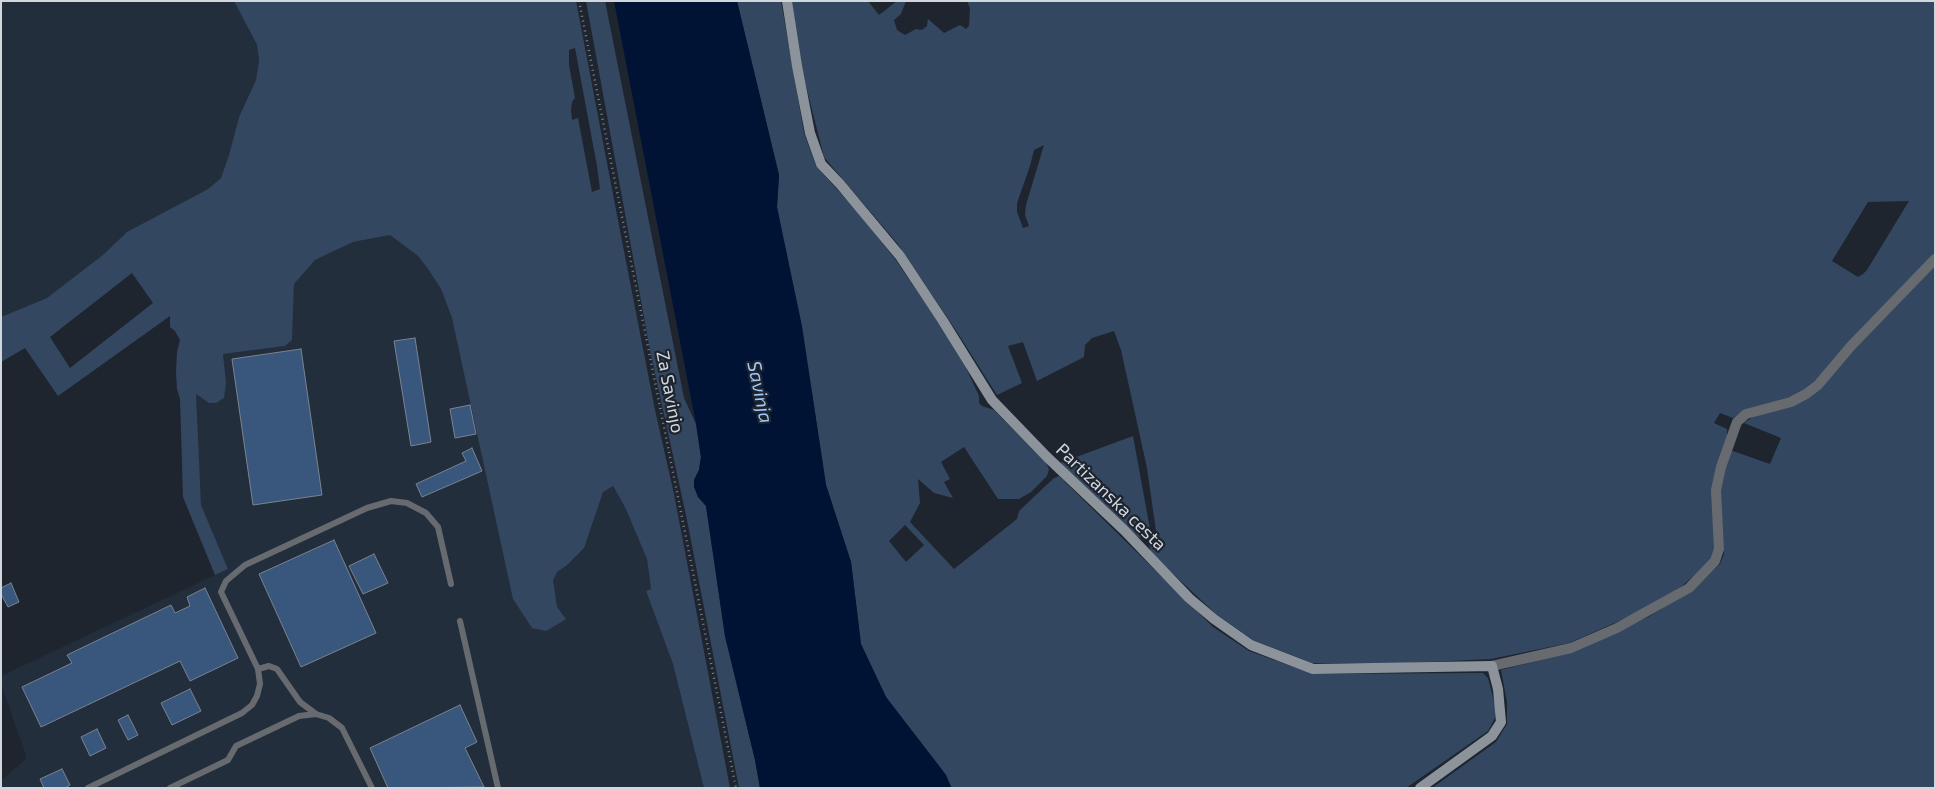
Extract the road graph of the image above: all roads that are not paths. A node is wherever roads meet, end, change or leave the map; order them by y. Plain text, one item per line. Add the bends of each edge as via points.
1 (787, 1) edge
2 (1935, 259) edge
3 (452, 584) dead end
4 (460, 621) dead end
5 (1492, 666) junction
6 (258, 670) junction
7 (316, 714) junction
8 (88, 788) edge
9 (170, 788) edge
10 (372, 788) edge
11 (498, 788) edge
12 (1420, 788) edge

1 - 5 street, Partizanska cesta via 810,133 821,164 900,256 992,400 1189,598 1251,645 1313,669
2 - 5 street via 1806,394 1790,402 1746,414 1737,422 1716,490 1719,549 1715,561 1689,588 1616,628 1571,648
3 - 6 lane via 438,527 426,513 407,503 391,501 367,508 245,565 226,581 221,592
4 - 11 lane
5 - 12 street via 1501,722 1492,736
6 - 7 lane via 269,666 277,669 300,702
6 - 8 lane via 260,684 257,696 242,713
7 - 9 lane via 299,716 236,746 228,760
7 - 10 lane via 329,718 342,728

